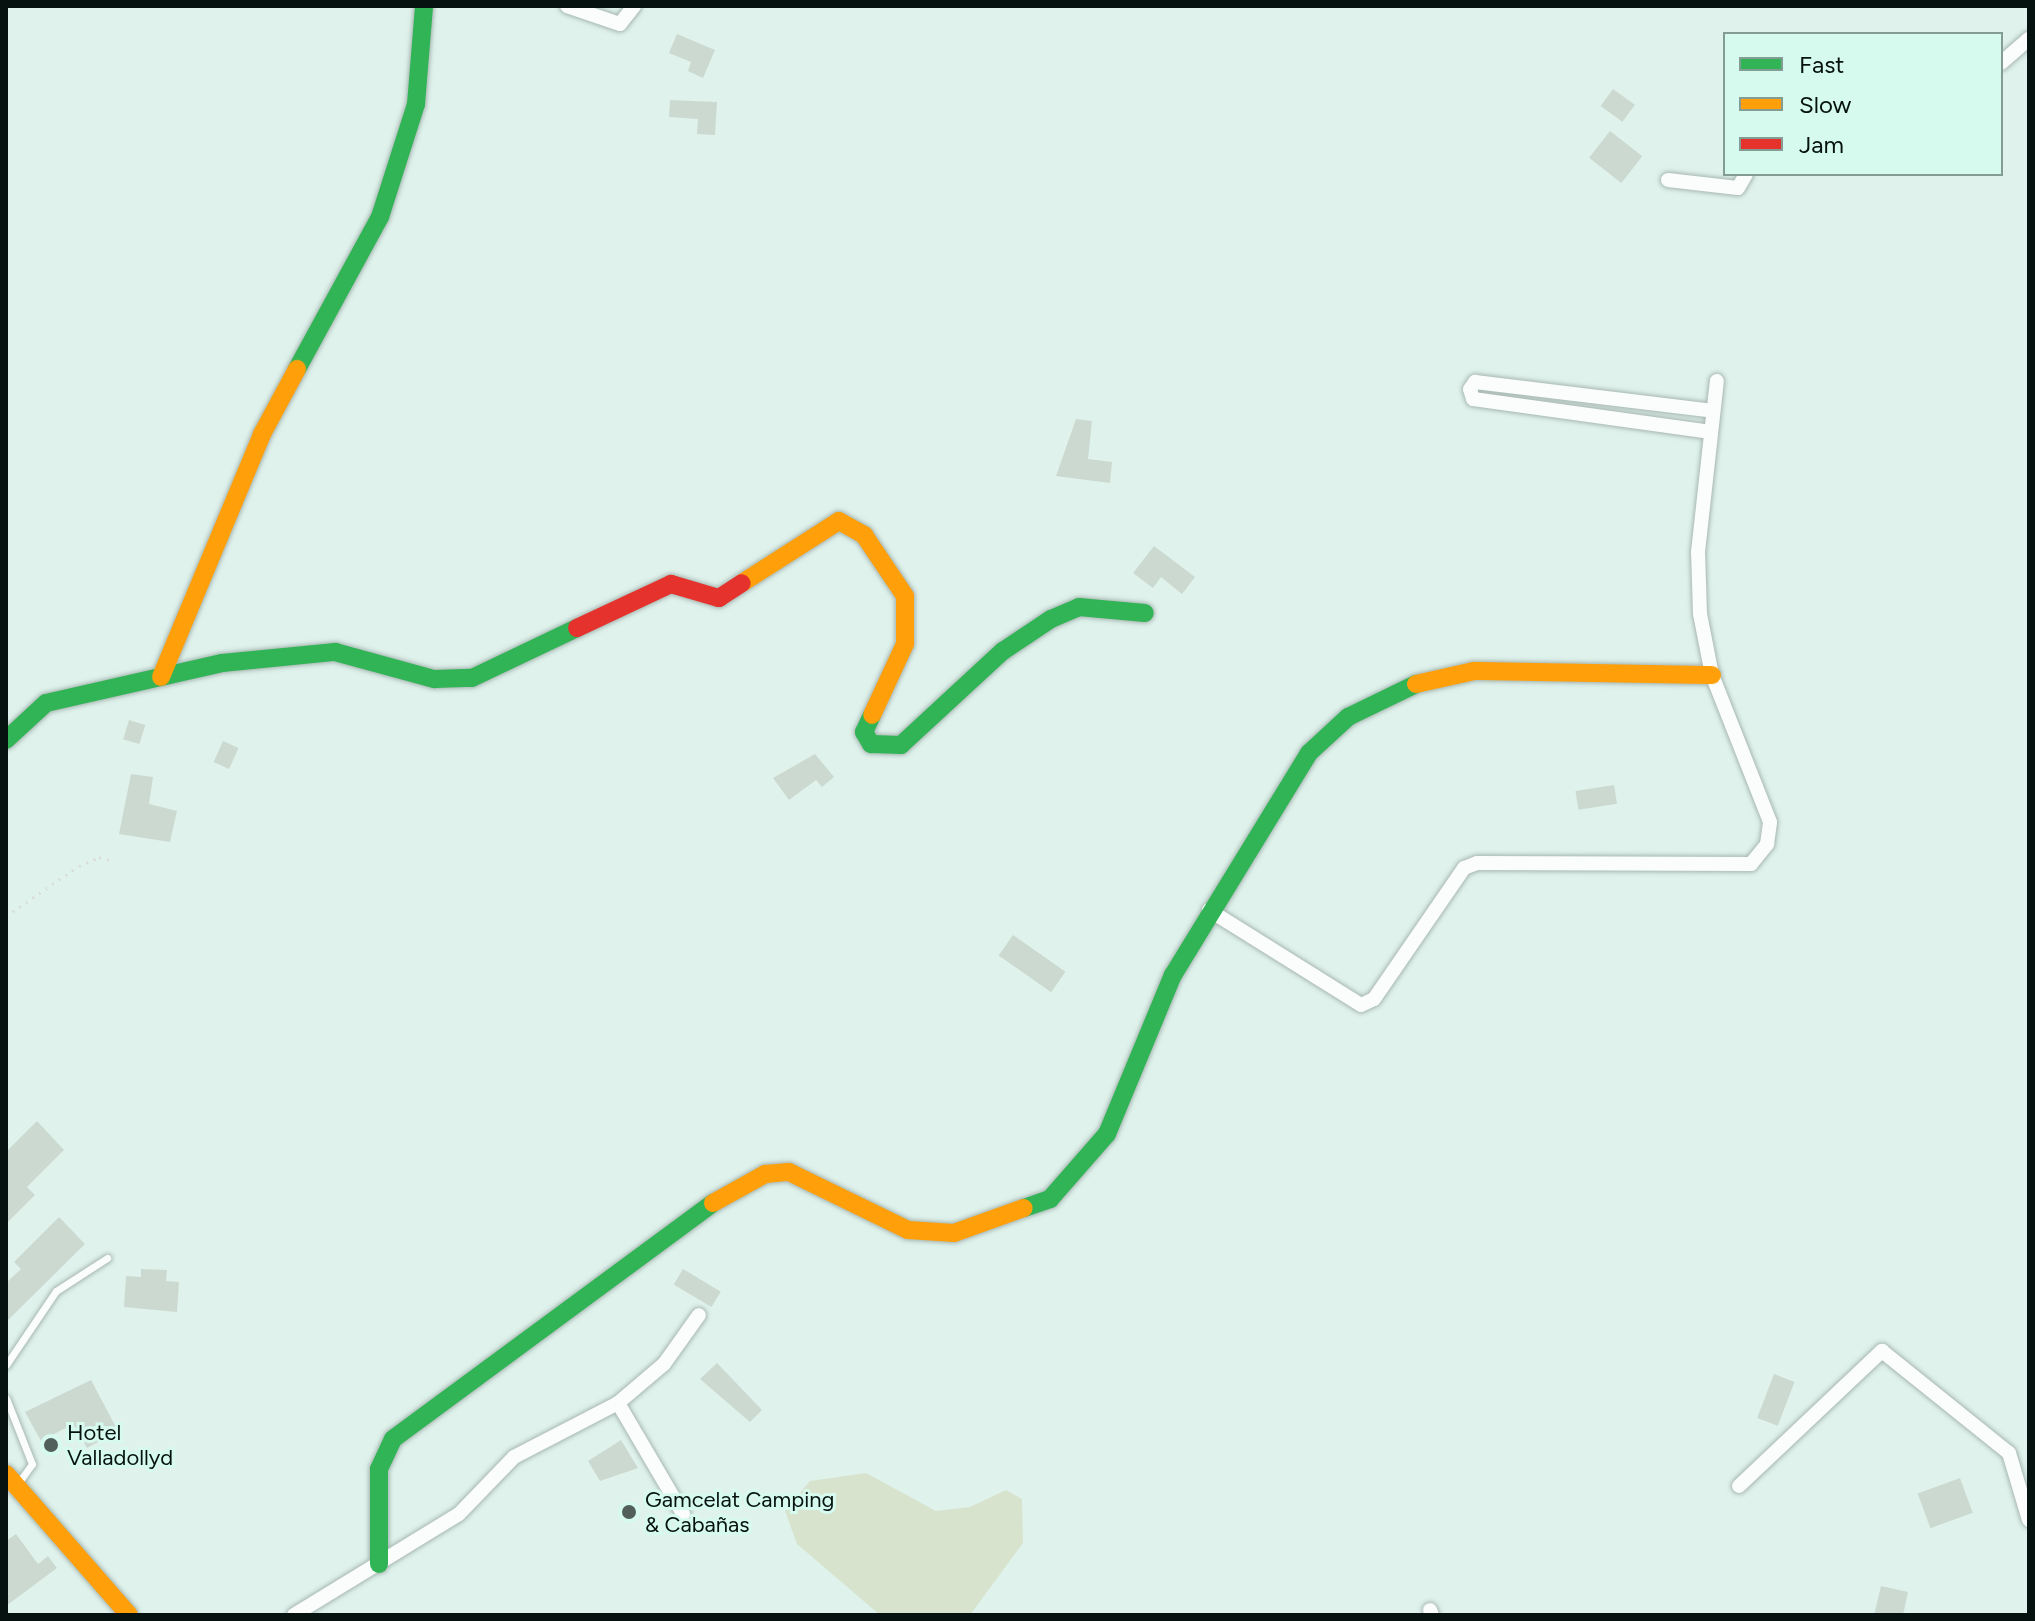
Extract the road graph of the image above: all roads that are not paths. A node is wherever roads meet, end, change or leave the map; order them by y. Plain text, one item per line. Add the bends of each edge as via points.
1 (424, 6) edge
2 (567, 6) edge
3 (634, 6) edge
4 (2029, 39) edge
5 (2003, 61) edge
6 (1745, 176) edge
7 (1668, 180) dead end
8 (1717, 381) dead end
9 (1713, 411) junction
10 (1711, 432) junction
11 (1145, 613) dead end
12 (1712, 675) junction
13 (161, 677) junction
14 (6, 740) edge
15 (1209, 910) junction
16 (107, 1258) dead end
17 (699, 1315) dead end
18 (6, 1365) edge
19 (6, 1398) edge
20 (618, 1403) junction
21 (12, 1479) edge
22 (1739, 1486) dead end
23 (683, 1514) dead end
24 (2029, 1520) edge
25 (379, 1564) junction
26 (129, 1615) edge
27 (294, 1615) edge

1 - 13 street via 416,104 380,217 262,434
2 - 3 street via 620,24
4 - 5 street
6 - 7 street via 1738,188
8 - 9 street
9 - 10 street
9 - 10 street via 1475,382 1470,389 1473,399
10 - 12 street via 1698,552 1700,614
11 - 13 street via 1079,607 1051,619 982,670 901,745 884,747 871,744 864,732 905,644 905,596 864,535 839,521 719,598 671,584 472,678 434,679 335,652 222,663
12 - 15 street via 1474,671 1396,689 1348,717 1309,753
12 - 15 street via 1770,822 1767,844 1751,864 1477,863 1464,868 1374,999 1361,1005
13 - 14 street via 46,703
15 - 25 street via 1173,975 1107,1134 1050,1199 954,1233 908,1230 789,1172 765,1174 727,1193 393,1439 379,1469
16 - 18 lane via 56,1291
17 - 20 street via 664,1364
19 - 21 lane via 32,1464
20 - 23 street
20 - 25 street via 514,1457 459,1514
21 - 26 street
22 - 24 street via 1882,1351 2009,1453
25 - 27 street

